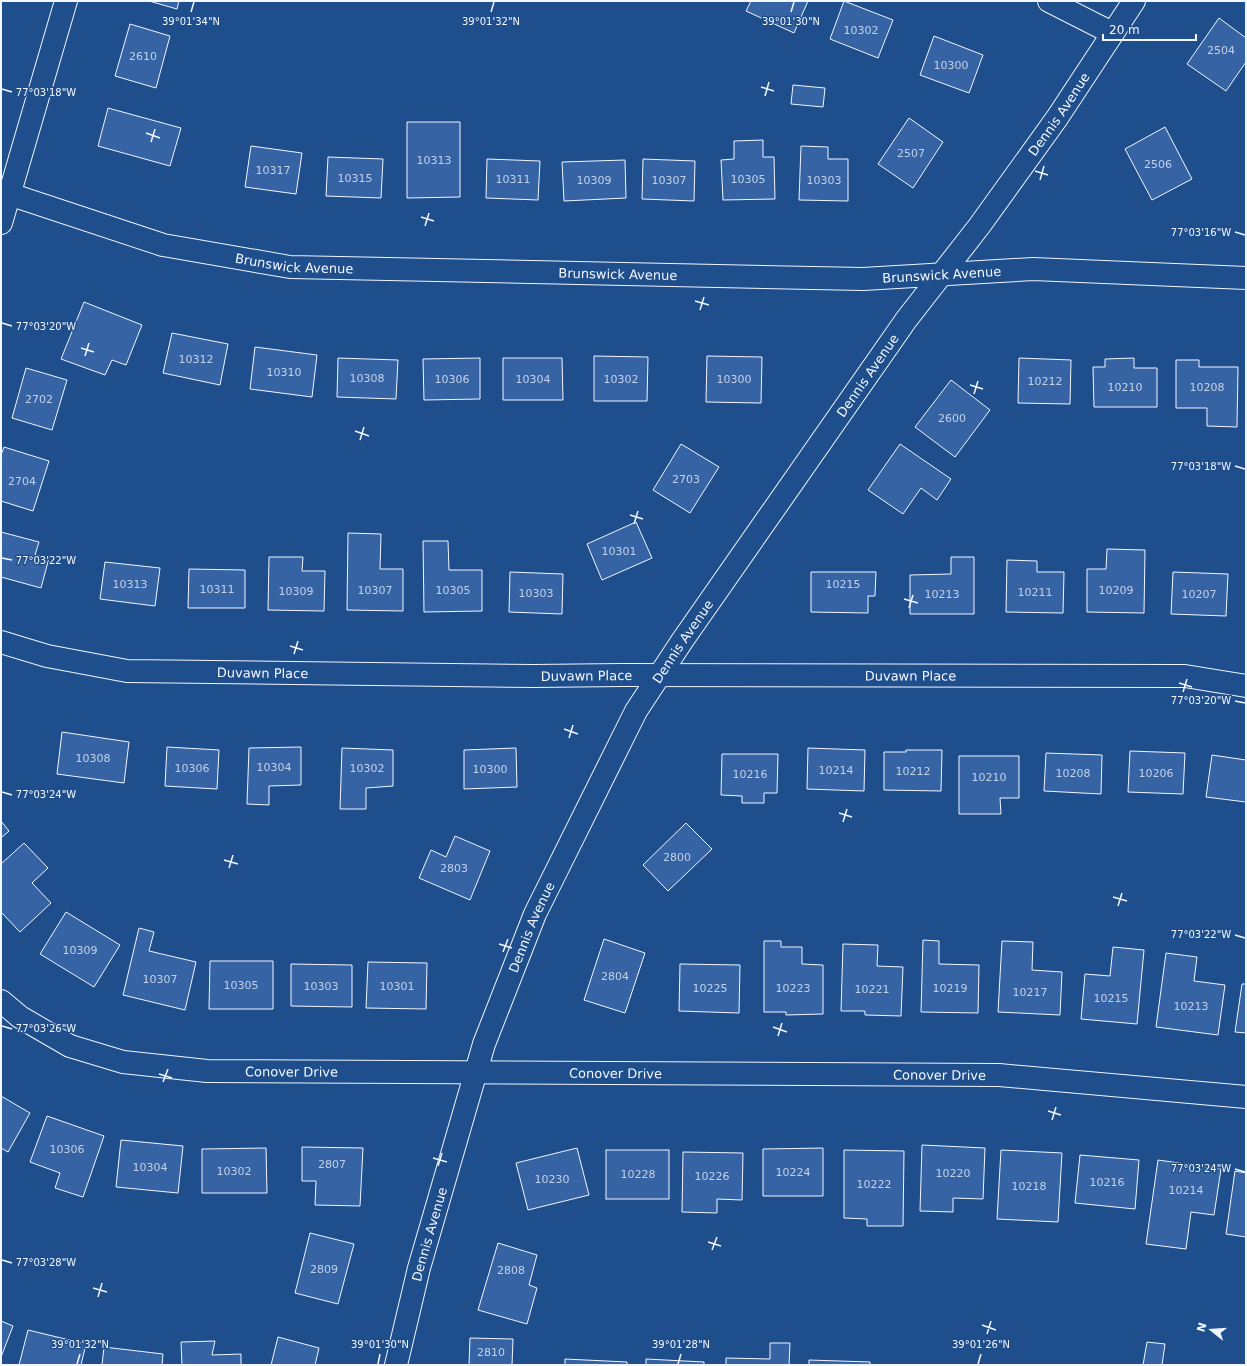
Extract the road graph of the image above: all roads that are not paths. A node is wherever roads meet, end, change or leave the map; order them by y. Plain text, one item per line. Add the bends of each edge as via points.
1 (66, 1) edge
2 (1049, 1) edge
3 (1134, 1) edge
4 (1112, 33) junction
5 (5, 192) edge
6 (1, 223) edge
7 (941, 275) junction
8 (1246, 278) edge
9 (1, 642) edge
10 (660, 675) junction
11 (1246, 686) edge
12 (1, 1001) edge
13 (476, 1073) junction
14 (1246, 1097) edge
15 (396, 1365) edge

1 - 5 street
2 - 4 street
3 - 4 street, Dennis Avenue
4 - 7 street, Dennis Avenue via 1057,118
5 - 6 street
5 - 7 street, Brunswick Avenue via 163,245 290,267 863,278
7 - 8 street, Brunswick Avenue via 1033,269
7 - 10 street, Dennis Avenue via 897,333
9 - 10 street, Duvawn Place via 47,656 127,671
10 - 11 street, Duvawn Place via 1185,676
10 - 13 street, Dennis Avenue via 636,711 535,914 484,1044
12 - 13 street, Conover Drive via 20,1017 70,1046 123,1062 207,1071
13 - 14 street, Conover Drive via 999,1076
13 - 15 street, Dennis Avenue via 419,1268

